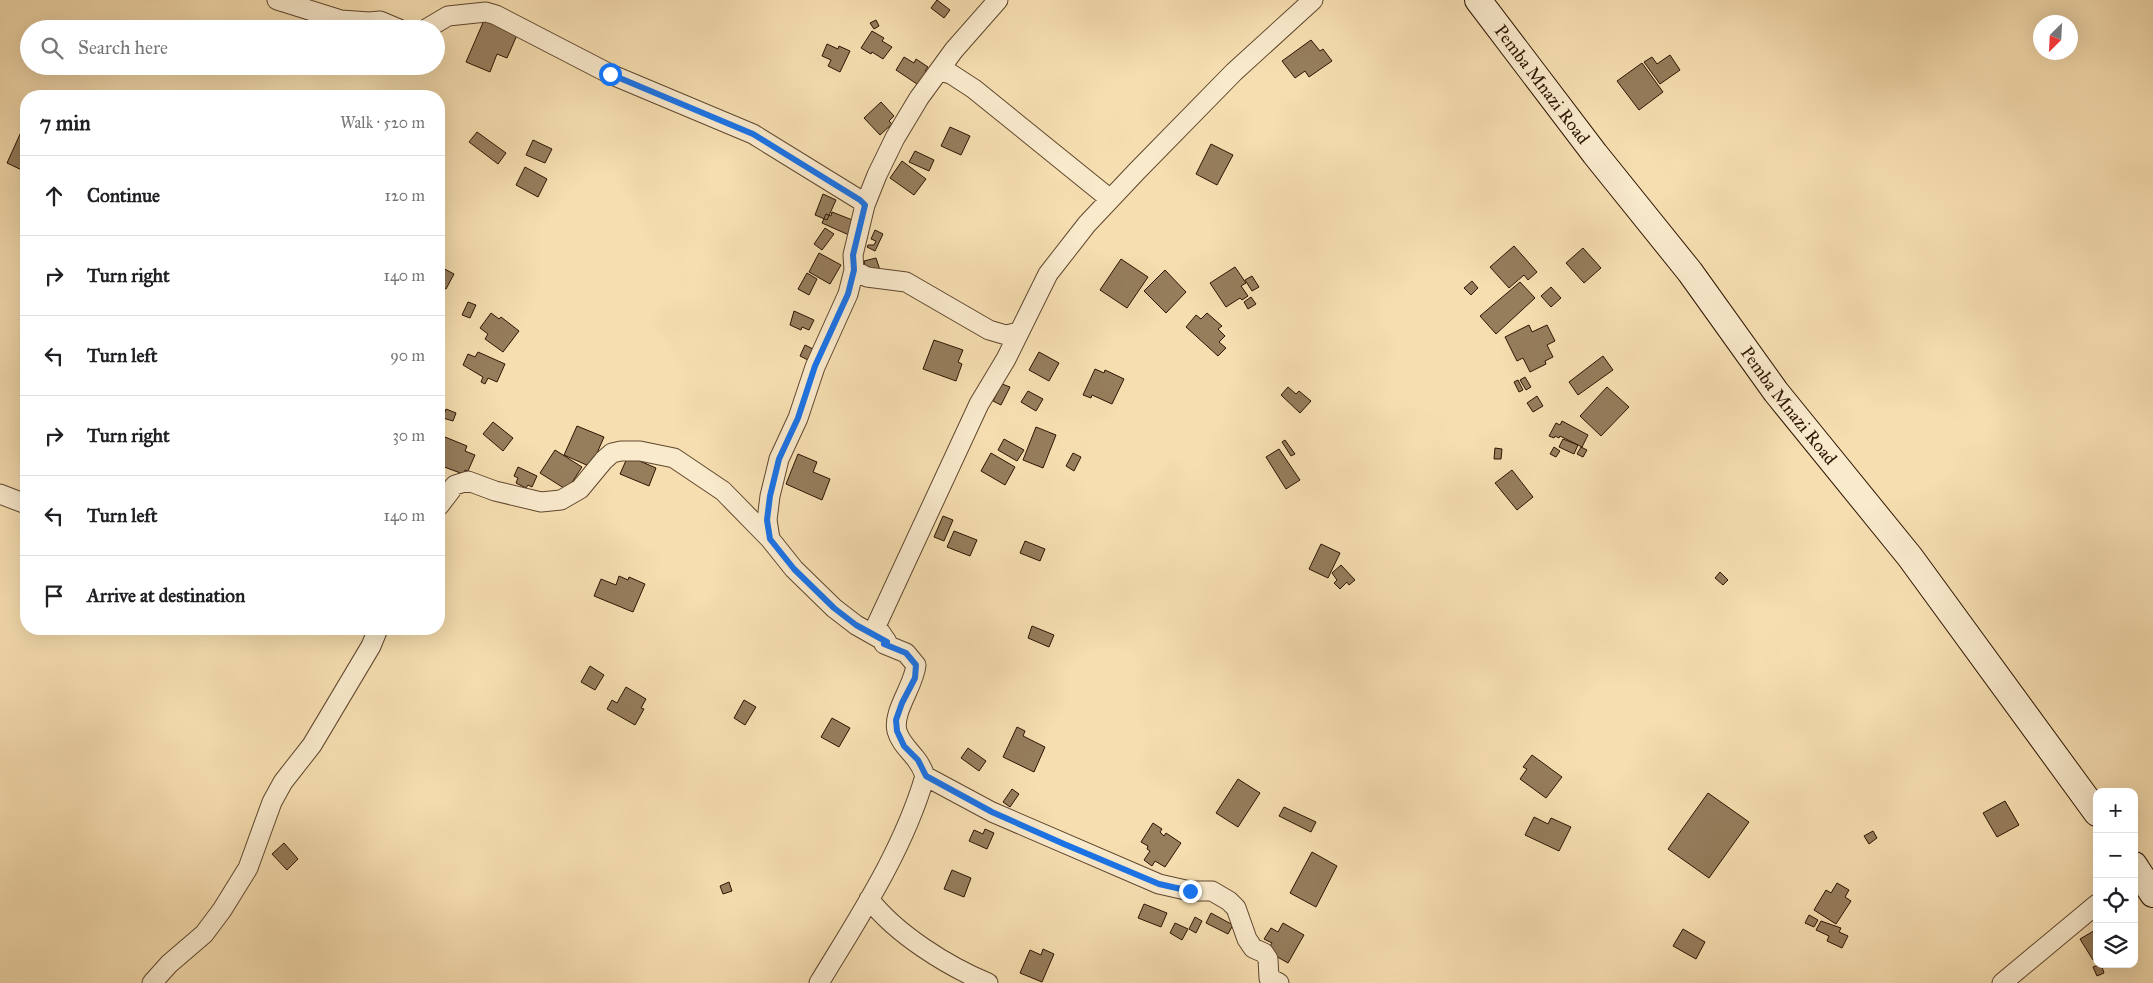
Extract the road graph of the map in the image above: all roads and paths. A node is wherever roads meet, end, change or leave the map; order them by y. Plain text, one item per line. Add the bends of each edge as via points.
1 (277, 0) edge
2 (998, 0) edge
3 (1313, 0) edge
4 (1478, 0) edge
5 (342, 20) edge
6 (441, 20) edge
7 (940, 71) junction
8 (1110, 199) junction
9 (865, 205) junction
10 (854, 270) junction
11 (1019, 332) junction
12 (0, 494) edge
13 (445, 498) edge
14 (20, 502) edge
15 (770, 539) junction
16 (376, 635) edge
17 (887, 642) junction
18 (926, 776) junction
19 (2093, 808) edge
20 (2138, 872) edge
21 (2153, 894) edge
22 (869, 899) junction
23 (2093, 907) edge
24 (152, 983) edge
25 (819, 983) edge
26 (988, 983) edge
27 (1279, 983) edge
28 (2002, 983) edge

1 - 5 street
2 - 7 street
3 - 8 street via 1234,72
4 - 19 main road, Pemba Mnazi Road via 1690,272 1776,392 1910,557
6 - 9 street via 448,16 486,12 496,16 610,74 753,134
7 - 8 street via 974,89
7 - 9 street via 895,138
8 - 11 street via 1048,274
9 - 10 street via 853,255
10 - 11 street via 867,276 906,282 989,330 1006,336
10 - 15 street via 848,294 815,366 798,418 779,459 767,520
11 - 17 street via 979,404 876,626
12 - 14 street
13 - 15 street via 455,485 468,481 541,502 561,500 580,489 612,453 640,451 674,458 723,491
15 - 17 street via 794,569 834,608
16 - 24 street via 312,745 283,782 272,802 248,868 222,910 204,934
17 - 18 street via 884,644 906,653 916,665 915,678 896,720 904,746 918,760
18 - 22 street via 898,845
18 - 27 street via 1000,815 1159,884 1218,894 1236,908 1247,939 1268,959 1269,978
20 - 21 main road
22 - 25 street
22 - 26 street via 901,931 936,955
23 - 28 street

